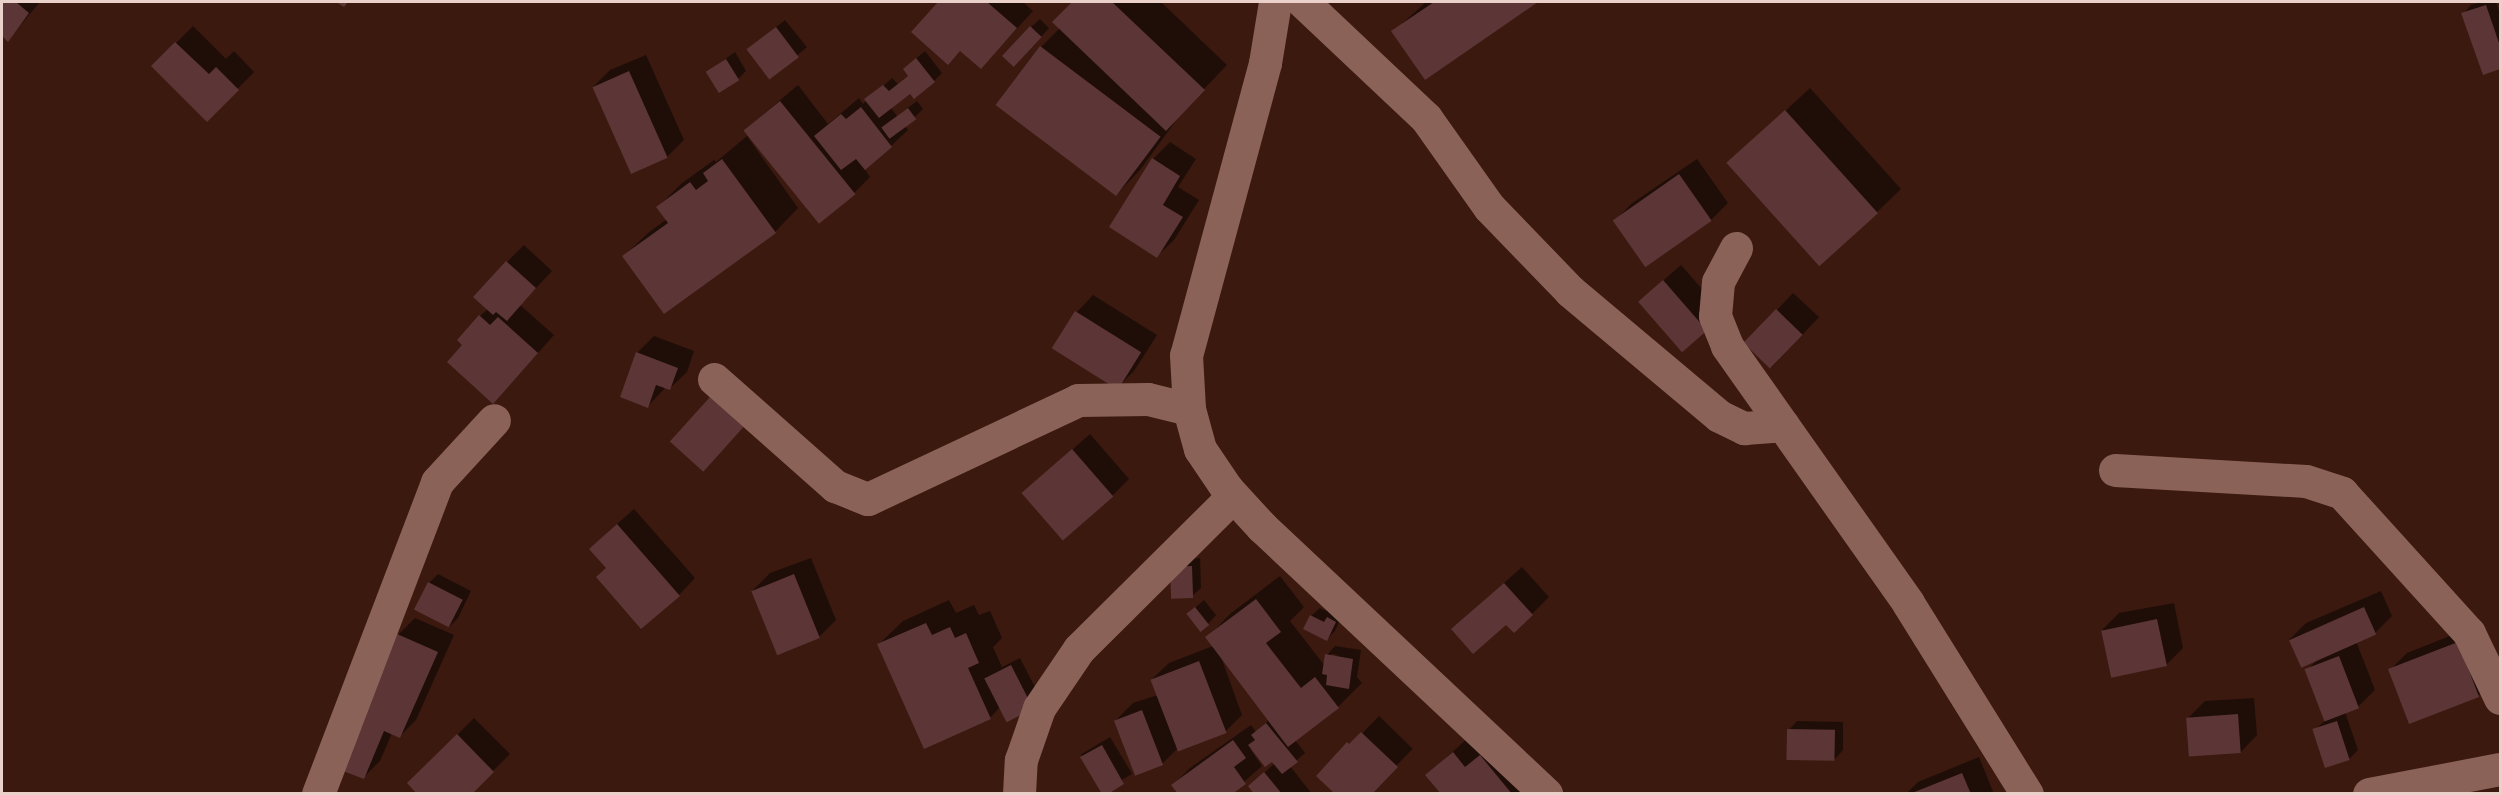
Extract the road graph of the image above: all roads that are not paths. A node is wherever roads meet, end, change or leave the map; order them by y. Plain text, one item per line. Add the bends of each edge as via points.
1 (1275, 2) edge
2 (1303, 2) edge
3 (1736, 248) dead end
4 (714, 379) dead end
5 (1189, 409) junction
6 (494, 420) dead end
7 (1783, 425) junction
8 (2115, 470) dead end
9 (1233, 496) junction
10 (2500, 698) edge
11 (2500, 770) edge
12 (318, 794) edge
13 (1019, 794) edge
14 (1546, 794) edge
15 (2027, 794) edge
16 (2369, 794) edge

1 - 5 street via 1265,63 1186,355
2 - 7 street via 1426,118 1489,207 1570,291 1719,416 1744,428
3 - 7 street via 1718,282 1715,315 1727,346
4 - 5 street via 835,486 868,499 1078,400 1148,399
5 - 9 street via 1200,449
6 - 12 street via 437,482
7 - 15 street via 1908,603
8 - 10 street via 2306,482 2342,493 2469,633
9 - 13 street via 1079,649 1039,708 1021,760
9 - 14 street
11 - 16 street

